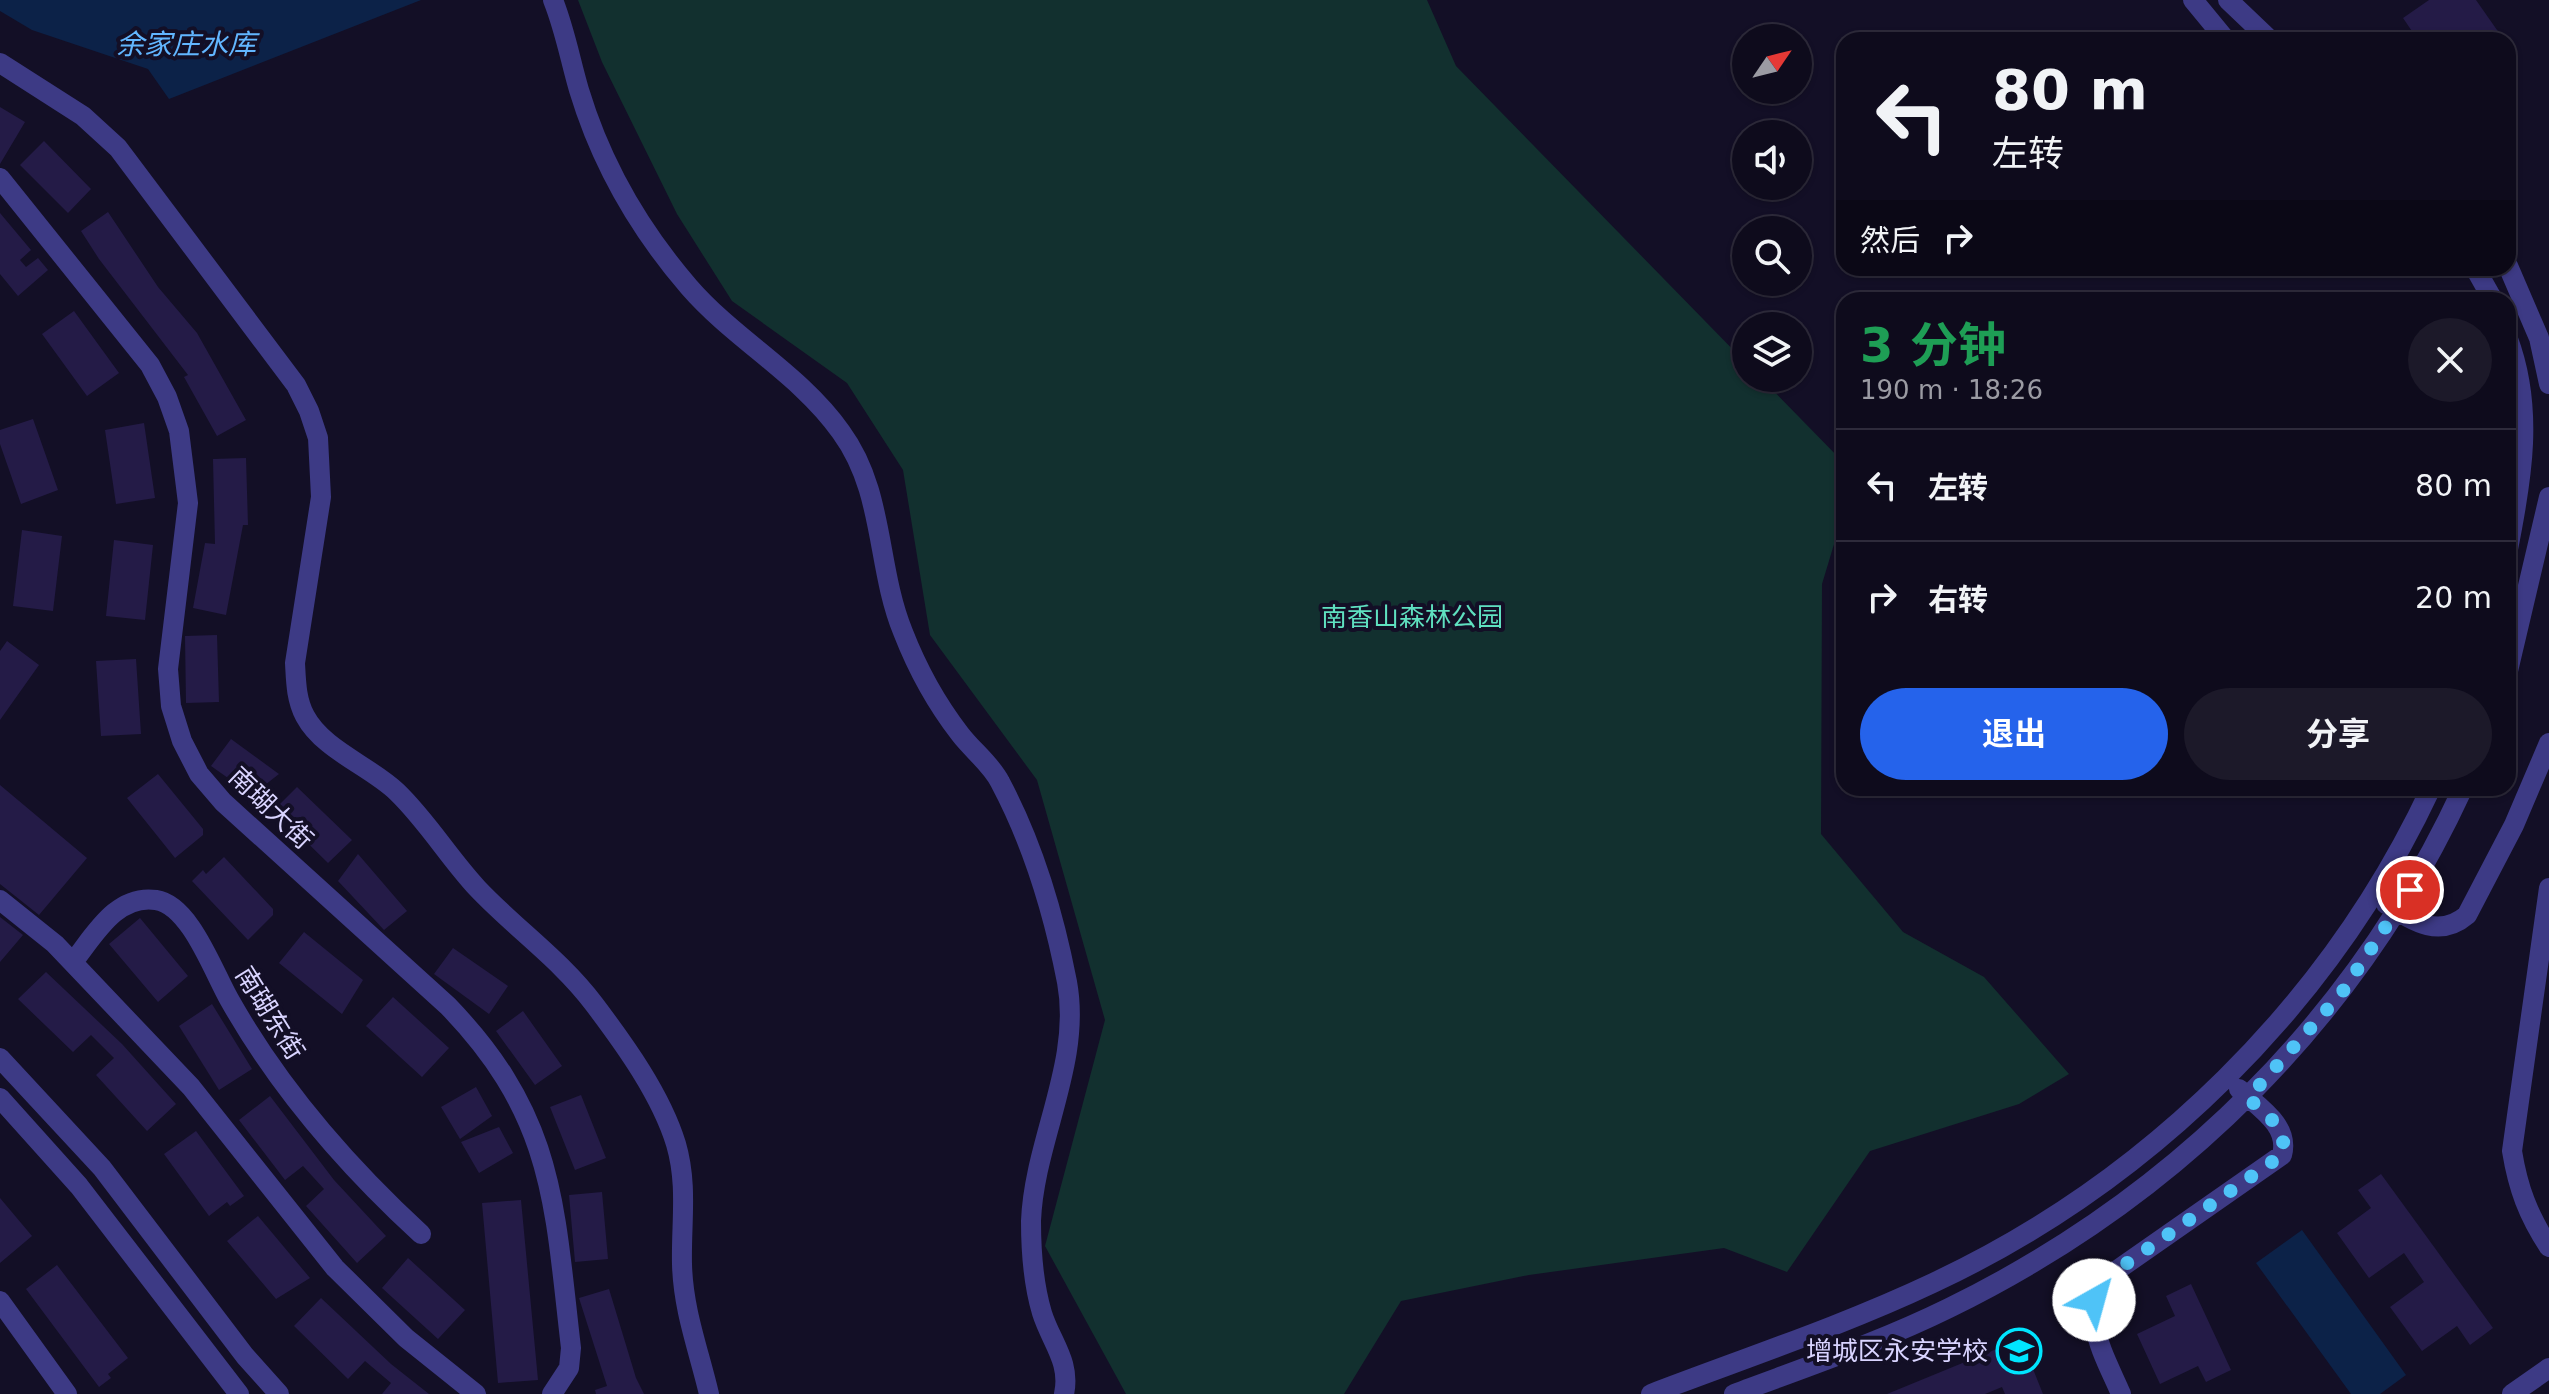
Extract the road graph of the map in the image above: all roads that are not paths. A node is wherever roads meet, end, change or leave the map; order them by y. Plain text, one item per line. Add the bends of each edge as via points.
1 (553, 0) edge
2 (2193, 0) edge
3 (2228, 0) edge
4 (2219, 32) edge
5 (2262, 32) edge
6 (0, 63) edge
7 (0, 178) edge
8 (2512, 276) edge
9 (2516, 372) edge
10 (2549, 384) edge
11 (2549, 497) edge
12 (2516, 511) edge
13 (2516, 641) edge
14 (2549, 743) edge
15 (2427, 796) edge
16 (2459, 796) edge
17 (2549, 888) edge
18 (2372, 896) junction
19 (0, 900) edge
20 (2397, 912) junction
21 (73, 962) junction
22 (0, 1058) edge
23 (2226, 1077) junction
24 (0, 1098) edge
25 (2248, 1098) junction
26 (421, 1234) dead end
27 (2549, 1247) edge
28 (0, 1301) edge
29 (2549, 1368) edge
30 (67, 1394) edge
31 (239, 1394) edge
32 (279, 1394) edge
33 (476, 1394) edge
34 (552, 1394) edge
35 (709, 1394) edge
36 (1064, 1394) edge
37 (1651, 1394) edge
38 (1734, 1394) edge
39 (2121, 1394) edge
40 (2512, 1394) edge

1 - 36 street via 598,143 654,244 731,330 813,397 844,435 866,478 880,525 884,573 902,630 927,684 999,779 1034,859 1069,1008 1065,1060 1031,1215 1032,1267 1043,1316 1065,1363
2 - 4 street
3 - 5 street
6 - 35 street via 64,102 118,148 296,385 318,438 322,468 295,663 296,690 305,716 322,737 417,811 475,886 573,977 658,1104 681,1166 688,1322
7 - 34 street, 南瑚大街 via 150,365 179,431 188,503 168,669 171,706 199,774 481,1040 530,1120 555,1211 571,1348 569,1368
8 - 10 street via 2539,338
9 - 12 street via 2524,440
11 - 13 street
14 - 20 street via 2467,915 2440,929
15 - 18 street
16 - 20 street
17 - 27 street via 2512,1151 2529,1216
18 - 20 street
18 - 23 street via 2287,1014
19 - 21 street
20 - 25 street via 2341,994
21 - 26 street, 南瑚东街 via 112,913 133,900 157,900 179,911 238,1015 291,1093 352,1167
21 - 33 street via 191,1087 335,1268 406,1338
22 - 32 street via 102,1168
23 - 25 street
23 - 37 street via 2137,1156 2005,1245 1862,1314
24 - 31 street via 79,1186
25 - 38 street via 2155,1180 2020,1271 1873,1342
25 - 39 street via 2282,1130 2282,1155 2113,1273 2094,1300 2097,1336
28 - 30 street
29 - 40 street

